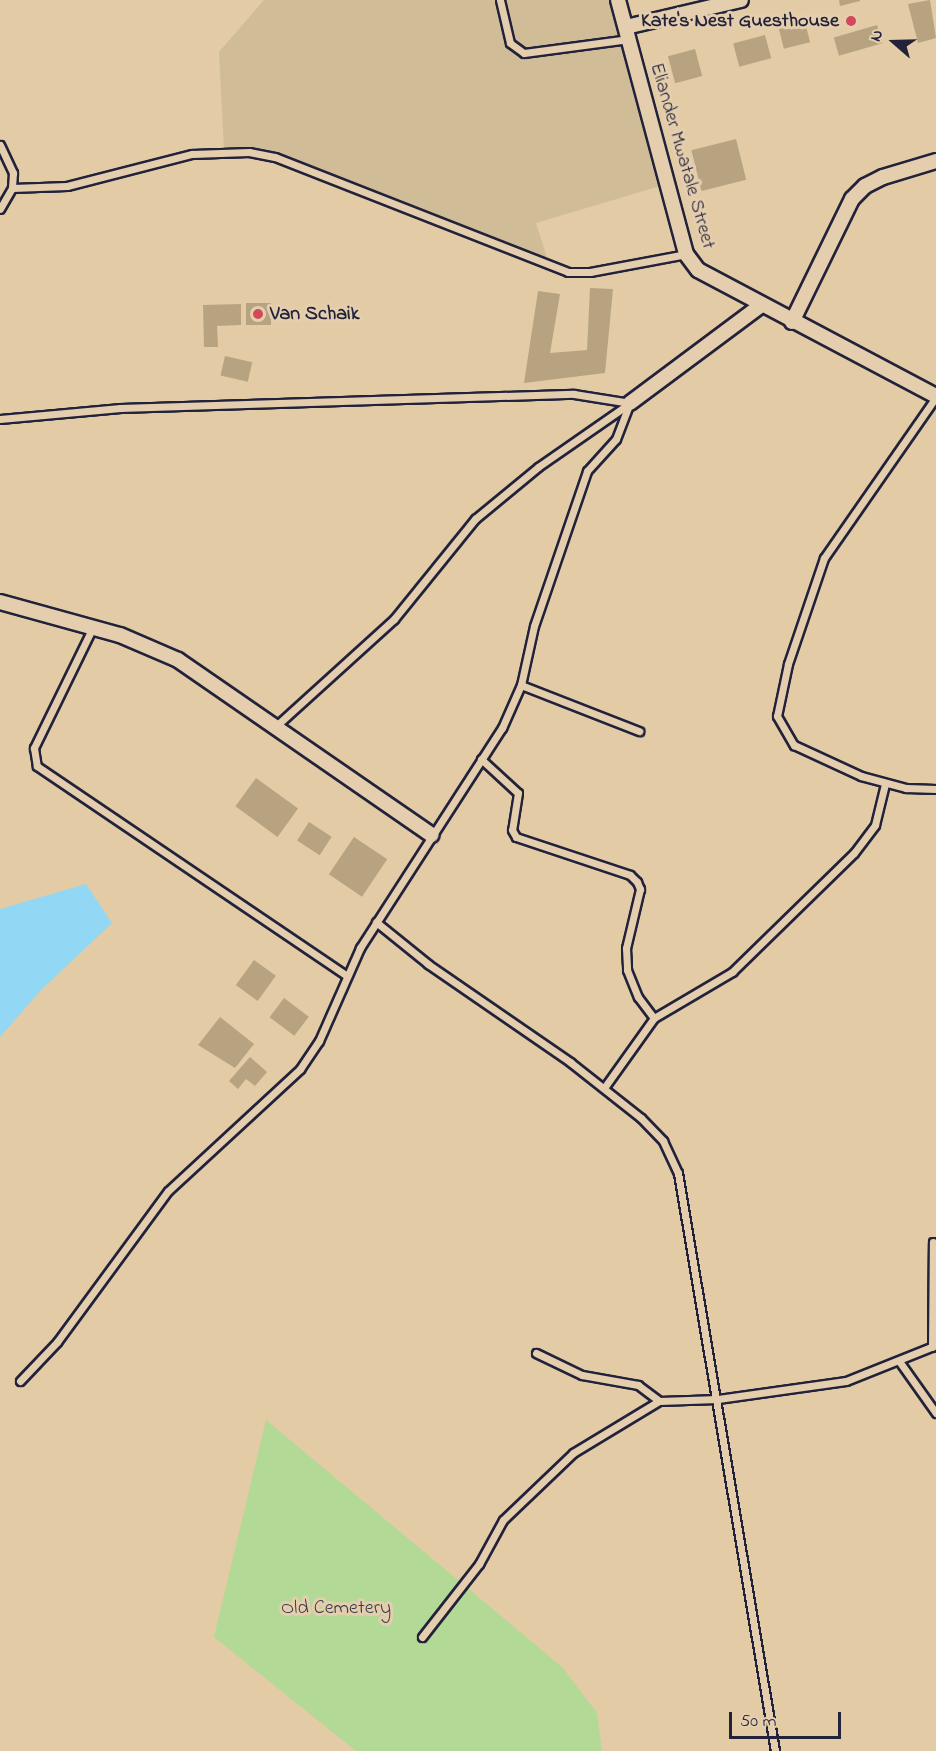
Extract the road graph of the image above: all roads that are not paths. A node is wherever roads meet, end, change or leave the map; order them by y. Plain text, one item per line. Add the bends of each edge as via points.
1 (500, 0) edge
2 (618, 0) edge
3 (741, 0) edge
4 (627, 33) junction
5 (0, 145) edge
6 (936, 161) edge
7 (12, 188) junction
8 (0, 209) edge
9 (686, 255) junction
10 (760, 306) junction
11 (792, 321) junction
12 (936, 397) edge
13 (630, 403) junction
14 (0, 418) edge
15 (0, 602) edge
16 (93, 627) junction
17 (521, 685) junction
18 (276, 726) junction
19 (639, 731) dead end
20 (481, 759) junction
21 (885, 784) junction
22 (936, 789) edge
23 (432, 835) junction
24 (376, 922) junction
25 (347, 976) junction
26 (654, 1018) junction
27 (604, 1088) junction
28 (933, 1242) dead end
29 (934, 1346) edge
30 (536, 1353) dead end
31 (899, 1361) junction
32 (20, 1381) dead end
33 (718, 1400) junction
34 (659, 1401) junction
35 (936, 1413) edge
36 (422, 1637) dead end
37 (775, 1751) edge

1 - 4 lane via 510,43 524,53
2 - 4 street, Eliander Mwatale Street
3 - 4 street
4 - 9 street, Eliander Mwatale Street
5 - 7 lane via 13,173
6 - 11 street via 883,177 865,186 852,199
7 - 8 lane
7 - 9 lane via 67,186 192,154 249,152 275,157 568,272 590,272
9 - 10 street, Eliander Mwatale Street via 698,270
10 - 11 street, Eliander Mwatale Street
10 - 13 street
11 - 12 street, Eliander Mwatale Street
12 - 21 lane via 824,558 779,698 777,716 794,745
13 - 14 lane via 574,394 120,408
13 - 17 lane via 616,439 586,471 534,626
13 - 18 lane via 538,467 474,519 394,620
15 - 16 street
16 - 18 street via 149,645 178,660
16 - 25 lane via 34,748 38,766
17 - 19 lane
17 - 20 lane via 502,728
18 - 23 street
20 - 23 lane
20 - 26 lane via 518,793 512,830 516,837 630,875 637,882 640,889 626,948 627,970 638,997
21 - 22 lane
21 - 26 lane via 875,825 854,853 732,972
23 - 24 lane
24 - 25 lane
24 - 27 lane via 400,944
25 - 32 lane via 331,1016 300,1069 168,1191 57,1342
26 - 27 lane
27 - 33 lane via 663,1142 678,1173
28 - 29 lane
29 - 31 lane
30 - 34 lane via 582,1375 638,1385
31 - 33 lane via 846,1381
31 - 35 lane
33 - 34 lane
33 - 37 lane
34 - 36 lane via 573,1453 502,1520 467,1581

